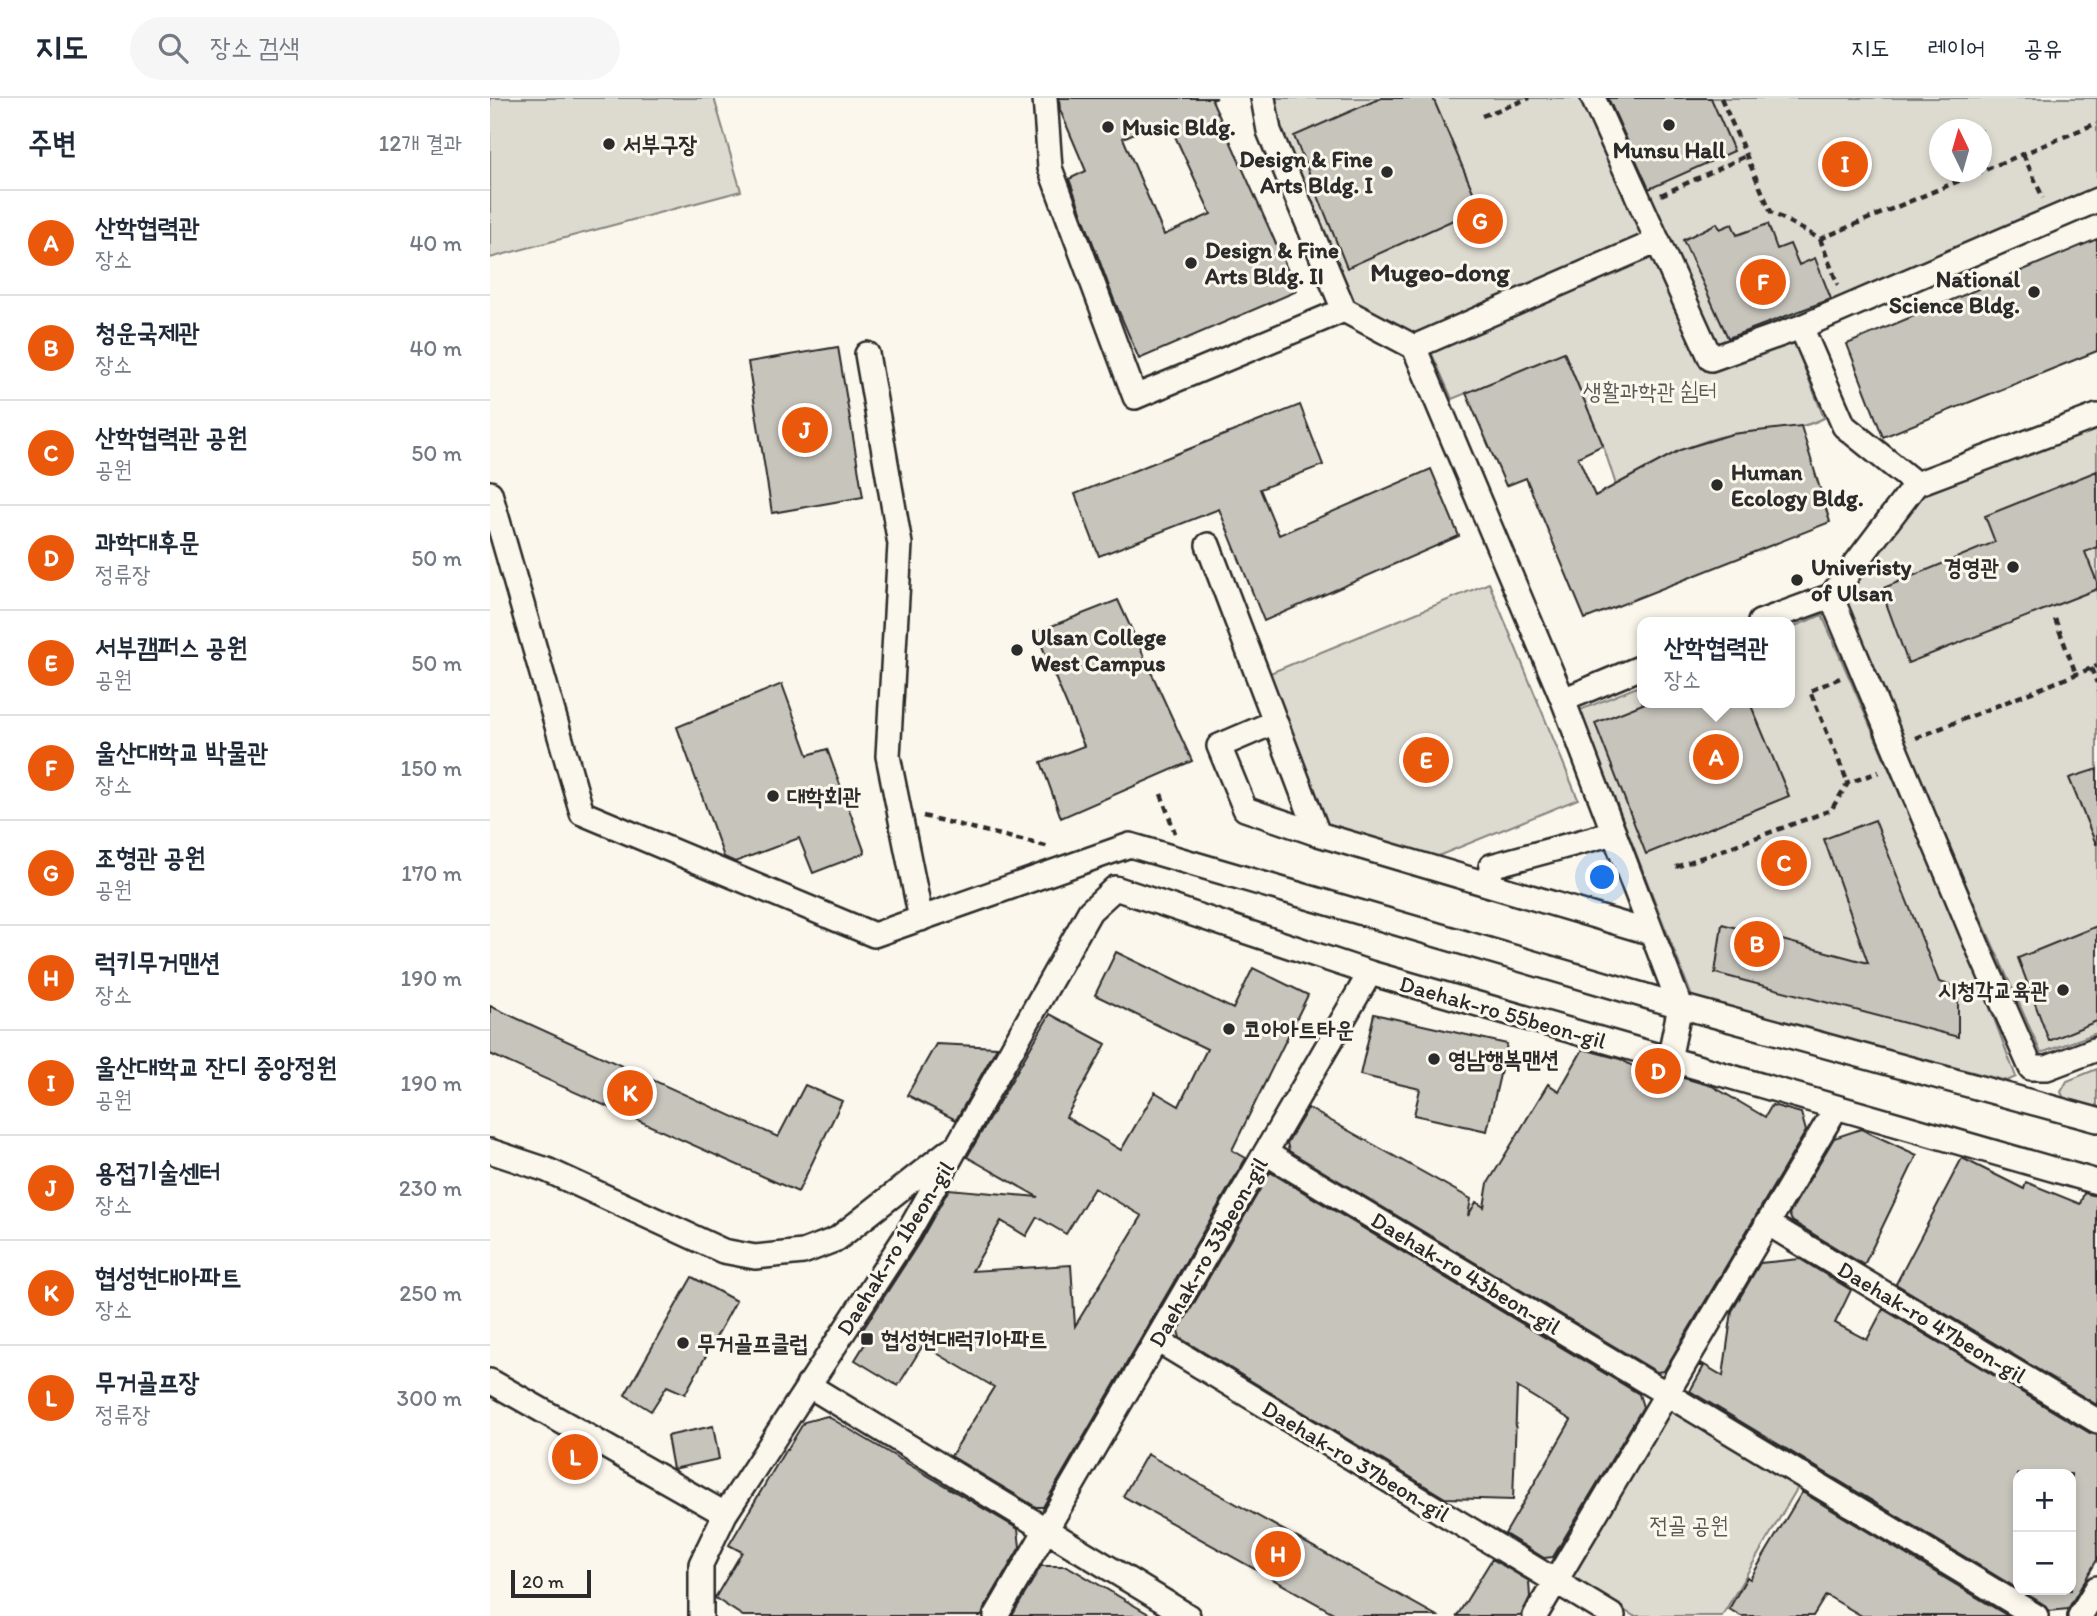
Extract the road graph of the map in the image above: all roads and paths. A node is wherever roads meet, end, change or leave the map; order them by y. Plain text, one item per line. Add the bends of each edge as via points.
1 (1045, 98) edge
2 (1263, 98) edge
3 (1530, 98) edge
4 (1592, 98) edge
5 (1721, 98) edge
6 (1482, 116) dead end
7 (2097, 123) edge
8 (2024, 154) junction
9 (1746, 156) junction
10 (1655, 198) dead end
11 (2097, 200) edge
12 (2052, 219) junction
13 (1820, 239) junction
14 (1658, 241) junction
15 (1846, 306) junction
16 (1344, 310) junction
17 (1801, 327) junction
18 (1413, 347) junction
19 (867, 354) dead end
20 (2097, 416) edge
21 (1916, 484) junction
22 (490, 493) edge
23 (1208, 545) dead end
24 (1831, 596) junction
25 (1774, 617) edge
26 (2055, 619) dead end
27 (2094, 667) edge
28 (1861, 668) junction
29 (1637, 669) edge
30 (2077, 674) junction
31 (2097, 683) edge
32 (1563, 700) junction
33 (1275, 722) junction
34 (1908, 741) dead end
35 (1902, 764) junction
36 (1847, 783) junction
37 (1161, 794) dead end
38 (899, 810) junction
39 (1614, 833) junction
40 (1318, 834) junction
41 (1056, 848) dead end
42 (1185, 861) junction
43 (1675, 867) dead end
44 (1490, 884) junction
45 (1115, 888) joint
46 (921, 919) junction
47 (1652, 933) junction
48 (1370, 973) junction
49 (1680, 1006) junction
50 (2097, 1049) edge
51 (1669, 1060) junction
52 (2031, 1068) junction
53 (2047, 1105) junction
54 (1836, 1108) junction
55 (2097, 1120) edge
56 (959, 1144) junction
57 (490, 1151) edge
58 (1266, 1153) junction
59 (2097, 1182) edge
60 (1768, 1223) junction
61 (1157, 1340) junction
62 (490, 1381) edge
63 (808, 1385) junction
64 (1666, 1394) junction
65 (2097, 1420) edge
66 (725, 1514) junction
67 (1046, 1530) junction
68 (1555, 1581) junction
69 (2097, 1588) edge
70 (701, 1616) edge
71 (996, 1616) edge
72 (1188, 1616) edge
73 (1535, 1616) edge
74 (1613, 1616) edge
75 (2036, 1616) edge
76 (2081, 1616) edge

1 - 16 street via 1050,167 1135,397
2 - 16 street via 1269,131
3 - 6 path
4 - 14 street
5 - 9 path
7 - 8 path
8 - 12 path
8 - 13 path
9 - 10 path
9 - 13 path via 1771,212
11 - 12 street
12 - 15 street
13 - 15 path
14 - 17 street via 1712,359
14 - 18 street
15 - 17 street
16 - 18 street
17 - 21 street via 1844,426
18 - 32 street
19 - 38 street via 900,544 888,756
20 - 21 street
21 - 24 street
22 - 46 street via 582,813 874,935
23 - 33 street
24 - 25 street
24 - 28 street
26 - 30 path
27 - 30 path
27 - 31 path
28 - 35 street
28 - 36 path via 1810,691
29 - 32 street
30 - 34 path
32 - 39 street
33 - 40 street
33 - 40 street via 1219,746 1245,809
35 - 36 path
35 - 52 street
36 - 43 path via 1831,810
37 - 42 path
38 - 41 path
38 - 46 street
39 - 44 street via 1491,866
39 - 47 street
40 - 44 street
42 - 46 street via 1130,845
42 - 49 street
44 - 47 street
45 - 48 street, Daehak-ro 55beon-gil
45 - 56 street, Daehak-ro 1beon-gil via 1090,911
47 - 49 street
48 - 51 street, Daehak-ro 55beon-gil
48 - 58 street, Daehak-ro 33beon-gil
49 - 51 street
49 - 53 street
50 - 52 street via 2047,1068
51 - 54 street, Daehak-ro 55beon-gil
52 - 53 street
53 - 55 street
54 - 59 street, Daehak-ro 55beon-gil
54 - 60 street
56 - 57 street via 837,1239 803,1252 755,1257 723,1251 547,1170
56 - 63 street, Daehak-ro 1beon-gil via 908,1233
58 - 61 street, Daehak-ro 33beon-gil
58 - 64 street, Daehak-ro 43beon-gil
60 - 64 street
60 - 65 street, Daehak-ro 47beon-gil
61 - 67 street, Daehak-ro 33beon-gil
61 - 68 street, Daehak-ro 37beon-gil
62 - 66 street
63 - 66 street, Daehak-ro 1beon-gil
63 - 67 street
64 - 68 street
64 - 75 street, Daehak-ro 43beon-gil
66 - 70 street, Daehak-ro 1beon-gil via 701,1564
67 - 71 street, Daehak-ro 33beon-gil
67 - 72 street
68 - 73 street
68 - 74 street, Daehak-ro 37beon-gil
69 - 76 street

